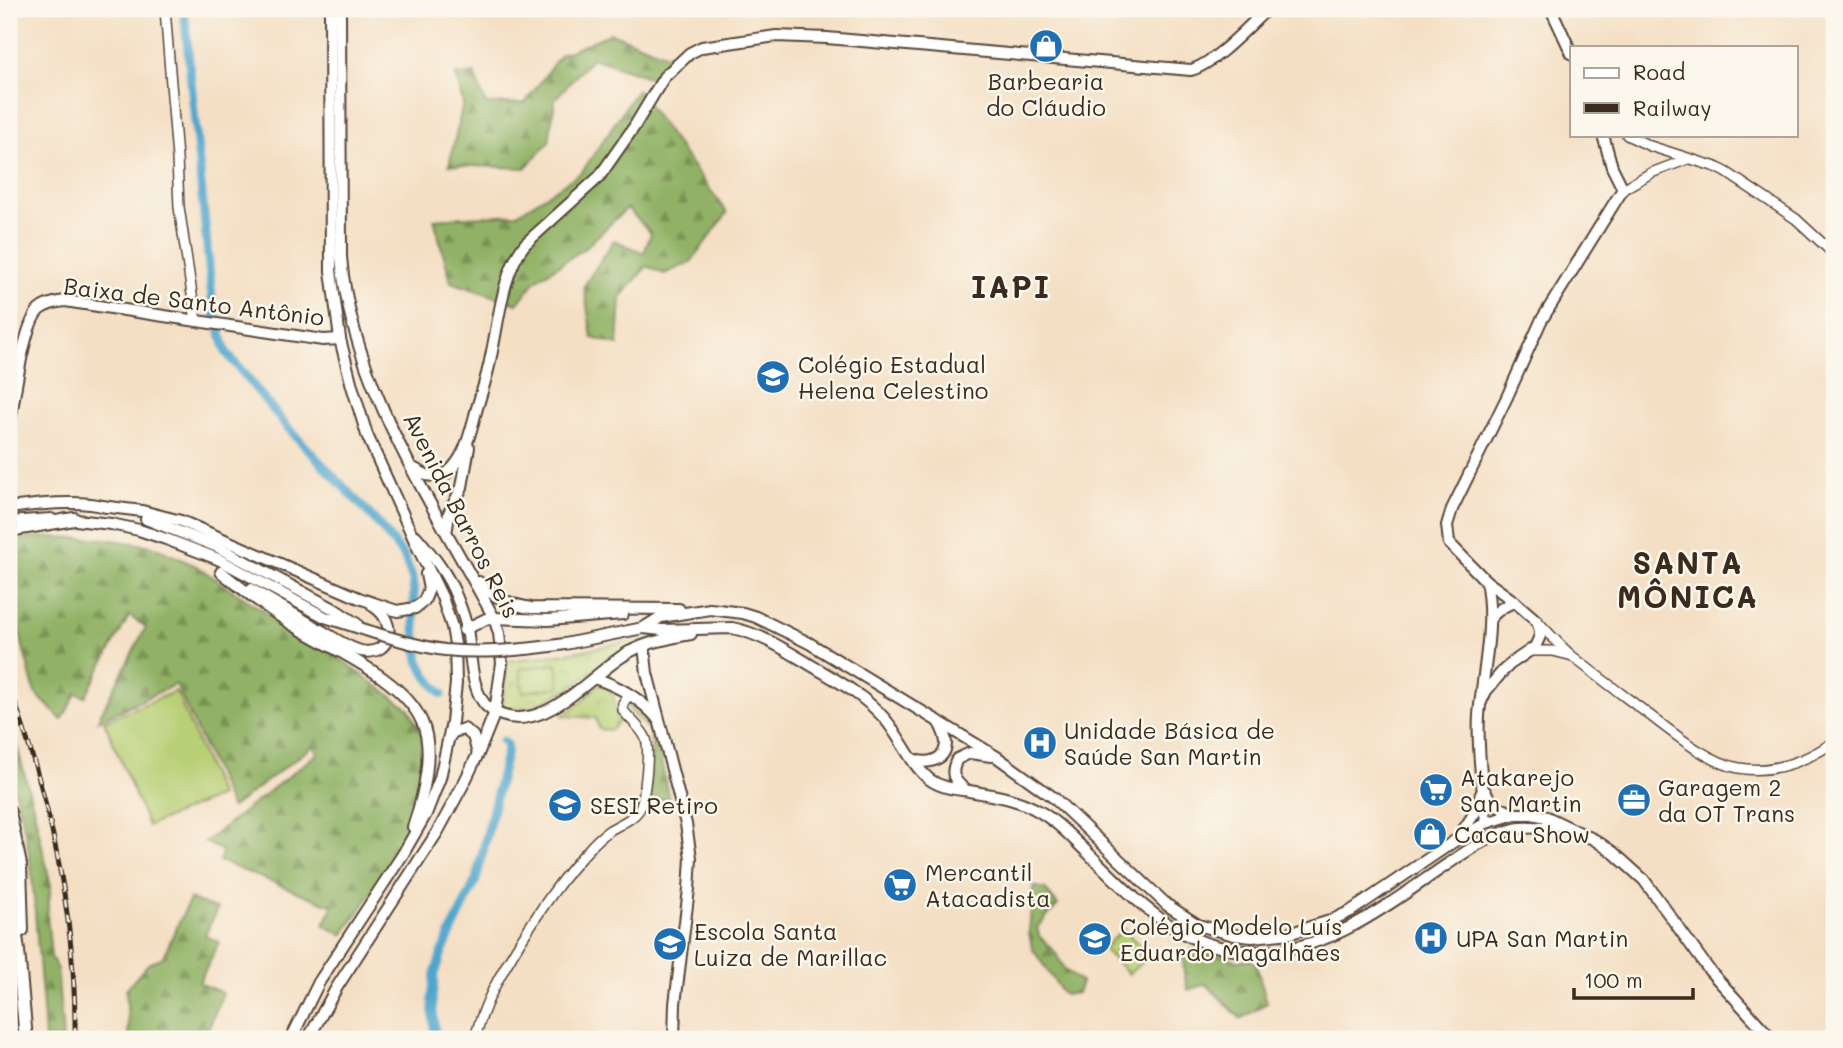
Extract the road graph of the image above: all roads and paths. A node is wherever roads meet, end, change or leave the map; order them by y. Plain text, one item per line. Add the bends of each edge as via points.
1 (165, 9) edge
2 (330, 9) edge
3 (340, 9) edge
4 (1267, 9) edge
5 (1551, 9) edge
6 (1570, 50) edge
7 (1603, 136) edge
8 (1629, 136) edge
9 (1688, 159) junction
10 (1623, 189) junction
11 (1834, 254) edge
12 (348, 307) junction
13 (202, 322) junction
14 (341, 339) junction
15 (9, 427) edge
16 (471, 430) junction
17 (411, 467) junction
18 (441, 477) junction
19 (456, 499) junction
20 (9, 500) edge
21 (36, 504) junction
22 (101, 506) junction
23 (9, 508) edge
24 (74, 519) junction
25 (9, 522) edge
26 (408, 526) junction
27 (9, 530) edge
28 (448, 532) junction
29 (187, 547) junction
30 (418, 548) junction
31 (467, 567) junction
32 (222, 572) junction
33 (1486, 581) junction
34 (359, 598) junction
35 (1515, 602) junction
36 (650, 609) junction
37 (710, 609) junction
38 (495, 618) junction
39 (1490, 618) junction
40 (1537, 621) junction
41 (467, 627) junction
42 (722, 627) junction
43 (643, 628) junction
44 (372, 632) junction
45 (644, 646) junction
46 (1530, 651) junction
47 (1571, 655) junction
48 (456, 661) junction
49 (594, 678) junction
50 (630, 694) junction
51 (1481, 702) junction
52 (495, 712) junction
53 (937, 720) junction
54 (660, 722) junction
55 (447, 740) junction
56 (1834, 742) edge
57 (478, 754) junction
58 (997, 757) junction
59 (911, 758) junction
60 (1483, 786) junction
61 (965, 790) junction
62 (9, 813) edge
63 (1515, 814) junction
64 (1486, 823) junction
65 (1562, 825) junction
66 (1456, 840) junction
67 (1466, 851) junction
68 (403, 854) junction
69 (9, 883) edge
70 (18, 951) junction
71 (26, 1039) edge
72 (291, 1039) edge
73 (308, 1039) edge
74 (475, 1039) edge
75 (674, 1039) edge
76 (1772, 1039) edge

1 - 13 street via 179,206
2 - 14 main road, Avenida Barros Reis via 331,271
3 - 12 main road, Avenida Barros Reis via 341,257
4 - 16 main road via 1216,55 1191,69 776,36 702,47 690,53 664,77 599,177 519,252 507,281
5 - 6 main road
7 - 10 main road
8 - 9 street
9 - 10 street
9 - 11 street via 1716,167 1751,188 1796,219
10 - 33 main road via 1541,321 1452,509 1447,525 1449,543
12 - 14 main road
12 - 17 main road, Avenida Barros Reis via 378,394
13 - 14 main road, Baixa de Santo Antônio
13 - 15 main road, Baixa de Santo Antônio via 65,301 45,306 27,334
14 - 26 main road, Avenida Barros Reis via 368,435
16 - 18 main road via 458,462
16 - 19 main road via 465,477
17 - 18 main road
17 - 28 main road, Avenida Barros Reis
18 - 19 main road via 452,484
19 - 28 main road via 447,517
20 - 21 main road
21 - 22 main road
21 - 23 main road
22 - 34 main road via 181,521
22 - 44 main road via 218,547
24 - 25 main road
24 - 27 highway
24 - 29 main road via 139,530
26 - 30 main road, Avenida Barros Reis
26 - 41 main road via 446,575
28 - 31 main road, Avenida Barros Reis
29 - 32 main road
29 - 44 main road via 324,617
30 - 34 main road via 429,589 419,606 397,611
30 - 48 main road, Avenida Barros Reis via 449,617
31 - 36 main road via 487,591 519,606
31 - 38 main road, Avenida Barros Reis
32 - 34 main road via 354,649 375,651 385,645 389,626 380,610
32 - 68 main road via 292,625 392,684 422,720 427,752 419,808
33 - 35 main road
33 - 39 main road
35 - 39 main road
35 - 40 main road
36 - 37 main road
36 - 38 main road via 548,620
37 - 43 main road via 661,617
37 - 53 main road via 767,622
38 - 41 main road
38 - 52 main road, Avenida Barros Reis via 502,663
39 - 51 main road
40 - 46 main road via 1540,636
40 - 47 street
41 - 48 main road via 458,640
41 - 52 main road via 478,692 486,707
42 - 43 main road
42 - 45 main road
42 - 59 main road via 770,641 855,691 886,720
43 - 44 main road, bridge via 565,644 464,651
45 - 49 main road
45 - 54 main road
46 - 47 street
46 - 51 main road via 1502,672
47 - 56 street via 1684,741 1737,768 1781,768
48 - 55 main road, Avenida Barros Reis
49 - 50 main road
49 - 52 main road via 541,713 514,718
50 - 54 main road
50 - 74 street via 623,710 644,736 647,748 645,791 639,808 596,842 551,894 496,983
51 - 60 main road
52 - 57 main road, Avenida Barros Reis
53 - 58 main road
53 - 59 main road via 945,738 943,754 928,762
54 - 75 main road via 691,858
55 - 57 main road via 464,729 473,736
55 - 68 main road, Avenida Barros Reis via 433,797
57 - 73 main road, Avenida Barros Reis via 438,831
58 - 61 main road via 970,753 957,759 954,775
58 - 66 main road via 1054,798 1167,905 1198,925 1234,935 1291,933 1330,921
59 - 61 main road via 940,785
60 - 63 main road via 1495,805
60 - 64 main road
60 - 66 main road via 1476,811
61 - 67 main road via 1019,801 1037,810 1167,925 1201,941 1244,951 1275,951 1335,934 1386,906
62 - 70 highway via 20,865 22,933
63 - 64 main road
63 - 65 main road via 1547,817
64 - 66 main road
64 - 67 main road
65 - 67 main road via 1517,829
65 - 76 main road via 1595,840 1644,880 1709,970
68 - 72 main road, Avenida Barros Reis via 319,982
69 - 70 highway
70 - 71 highway

